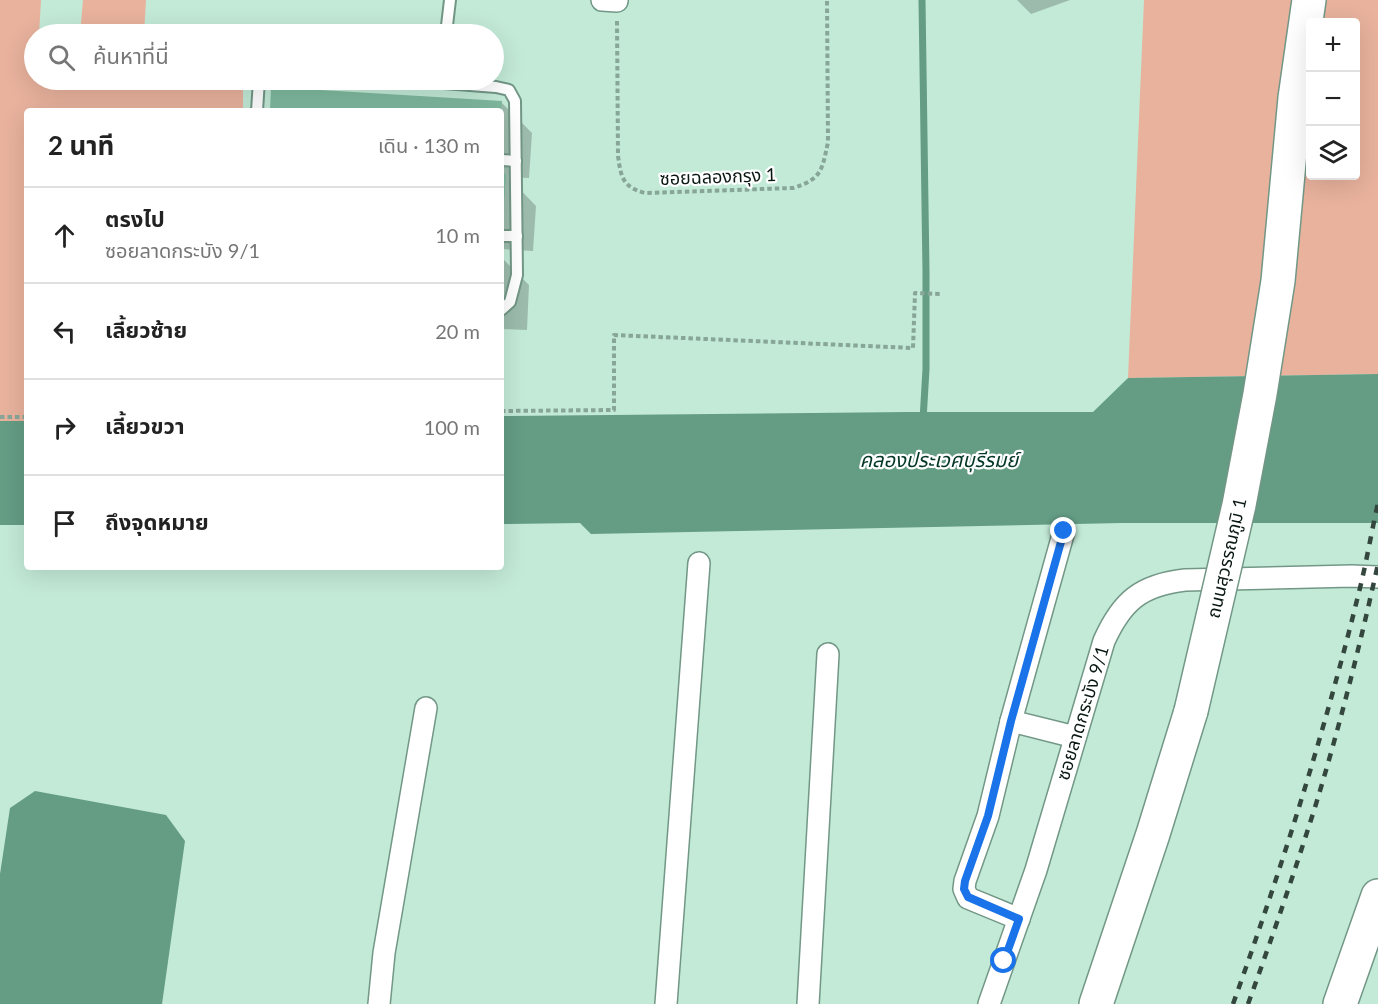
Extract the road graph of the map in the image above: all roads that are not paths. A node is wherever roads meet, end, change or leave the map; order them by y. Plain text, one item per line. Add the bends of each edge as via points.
1 (450, 0) edge
2 (1290, 0) edge
3 (1309, 0) edge
4 (447, 24) edge
5 (504, 89) edge
6 (258, 90) edge
7 (1295, 98) junction
8 (257, 108) edge
9 (504, 160) edge
10 (516, 161) junction
11 (504, 236) edge
12 (517, 236) junction
13 (504, 307) edge
14 (1064, 531) dead end
15 (699, 563) dead end
16 (1378, 577) edge
17 (828, 654) dead end
18 (426, 708) dead end
19 (1011, 721) junction
20 (1076, 737) junction
21 (1378, 896) edge
22 (1019, 919) junction
23 (379, 1004) edge
24 (666, 1004) edge
25 (808, 1004) edge
26 (988, 1004) edge
27 (1096, 1004) edge
28 (1340, 1004) edge

1 - 4 lane
2 - 7 highway
3 - 7 highway
5 - 10 lane via 515,101
6 - 8 lane
7 - 27 highway, ถนนสุวรรณภูมิ 1, bridge via 1278,281 1239,504 1191,711
9 - 10 lane
10 - 12 lane
11 - 12 lane
12 - 13 lane via 517,275 510,302
14 - 19 street
15 - 24 street
16 - 20 street, ซอยลาดกระบัง 9/1 via 1185,580 1166,582 1136,596 1121,611 1104,641
17 - 25 street
18 - 23 street
19 - 20 street
19 - 22 street via 988,816 964,889 968,897
20 - 22 street, ซอยลาดกระบัง 9/1
21 - 28 highway
22 - 26 street, ซอยลาดกระบัง 9/1

